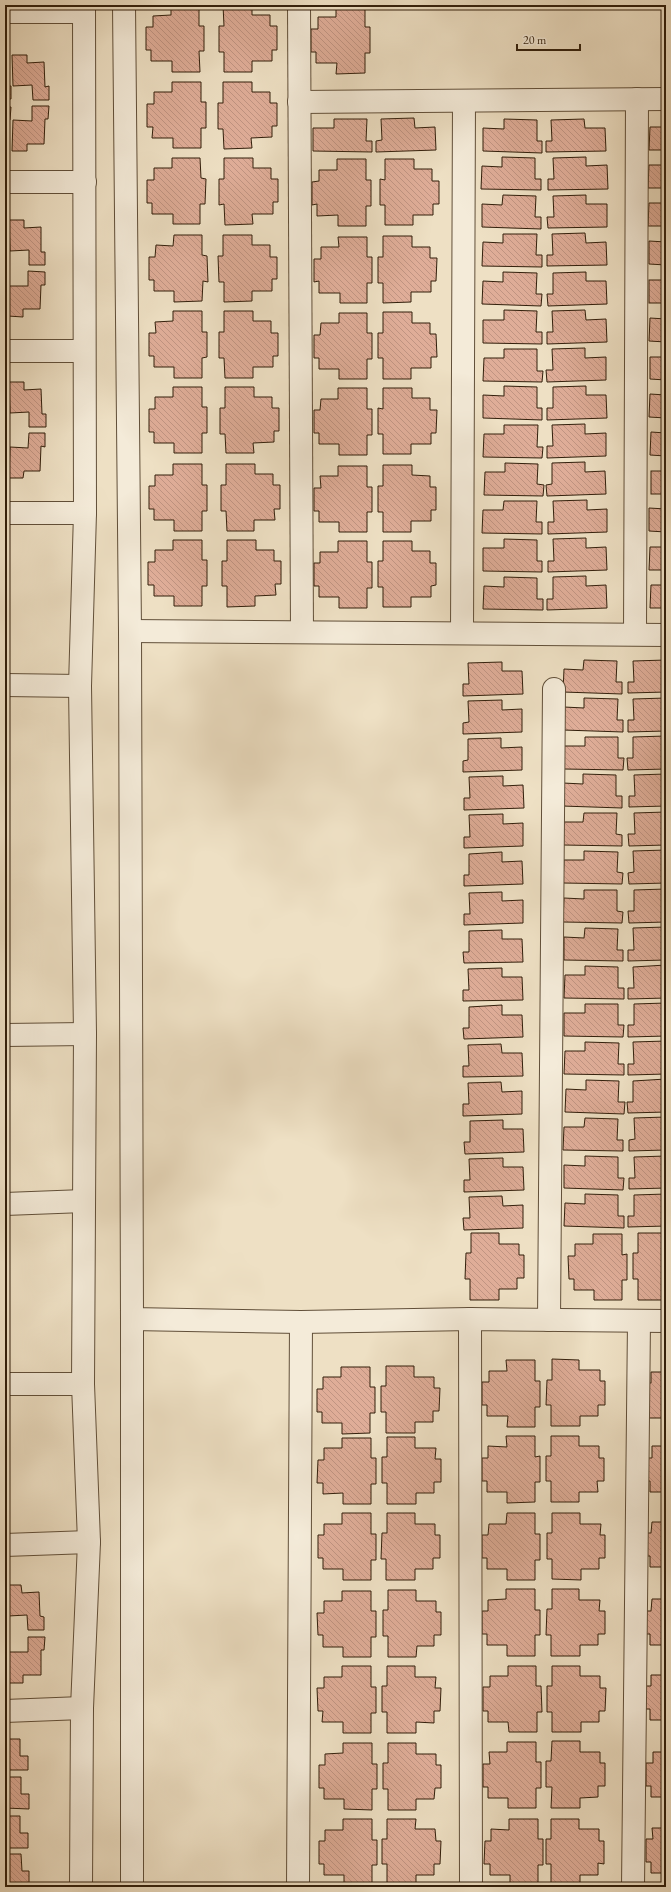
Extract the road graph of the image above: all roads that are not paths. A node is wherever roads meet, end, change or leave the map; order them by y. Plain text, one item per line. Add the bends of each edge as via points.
1 (124, 5) edge
2 (300, 5) edge
3 (84, 9) edge
4 (5, 12) edge
5 (636, 99) junction
6 (666, 99) edge
7 (464, 101) junction
8 (299, 102) junction
9 (5, 182) edge
10 (84, 182) junction
11 (5, 351) edge
12 (84, 351) junction
13 (5, 513) edge
14 (84, 513) junction
15 (130, 631) junction
16 (302, 632) junction
17 (462, 633) junction
18 (635, 634) junction
19 (666, 635) edge
20 (5, 685) edge
21 (80, 686) junction
22 (554, 689) dead end
23 (85, 1034) junction
24 (5, 1035) edge
25 (84, 1201) junction
26 (5, 1204) edge
27 (132, 1319) junction
28 (470, 1319) junction
29 (549, 1320) junction
30 (639, 1321) junction
31 (666, 1321) edge
32 (301, 1322) junction
33 (5, 1384) edge
34 (83, 1384) junction
35 (89, 1542) junction
36 (5, 1545) edge
37 (82, 1708) junction
38 (5, 1711) edge
39 (81, 1887) edge
40 (132, 1887) edge
41 (298, 1887) edge
42 (471, 1887) edge
43 (633, 1887) edge

1 - 15 street
2 - 8 street
3 - 4 street
3 - 10 street
5 - 6 street
5 - 7 street
5 - 18 street
7 - 8 street
7 - 17 street
8 - 16 street
9 - 10 street
10 - 12 street
11 - 12 street
12 - 14 street
13 - 14 street
14 - 21 street
15 - 16 street
15 - 27 street
16 - 17 street
17 - 18 street
18 - 19 street
20 - 21 street
21 - 23 street
22 - 29 street
23 - 24 street
23 - 25 street
25 - 26 street
25 - 34 street
27 - 32 street
27 - 40 street
28 - 29 street
28 - 32 street
28 - 42 street
29 - 30 street
30 - 31 street
30 - 43 street
32 - 41 street
33 - 34 street
34 - 35 street
35 - 36 street
35 - 37 street
37 - 38 street
37 - 39 street

